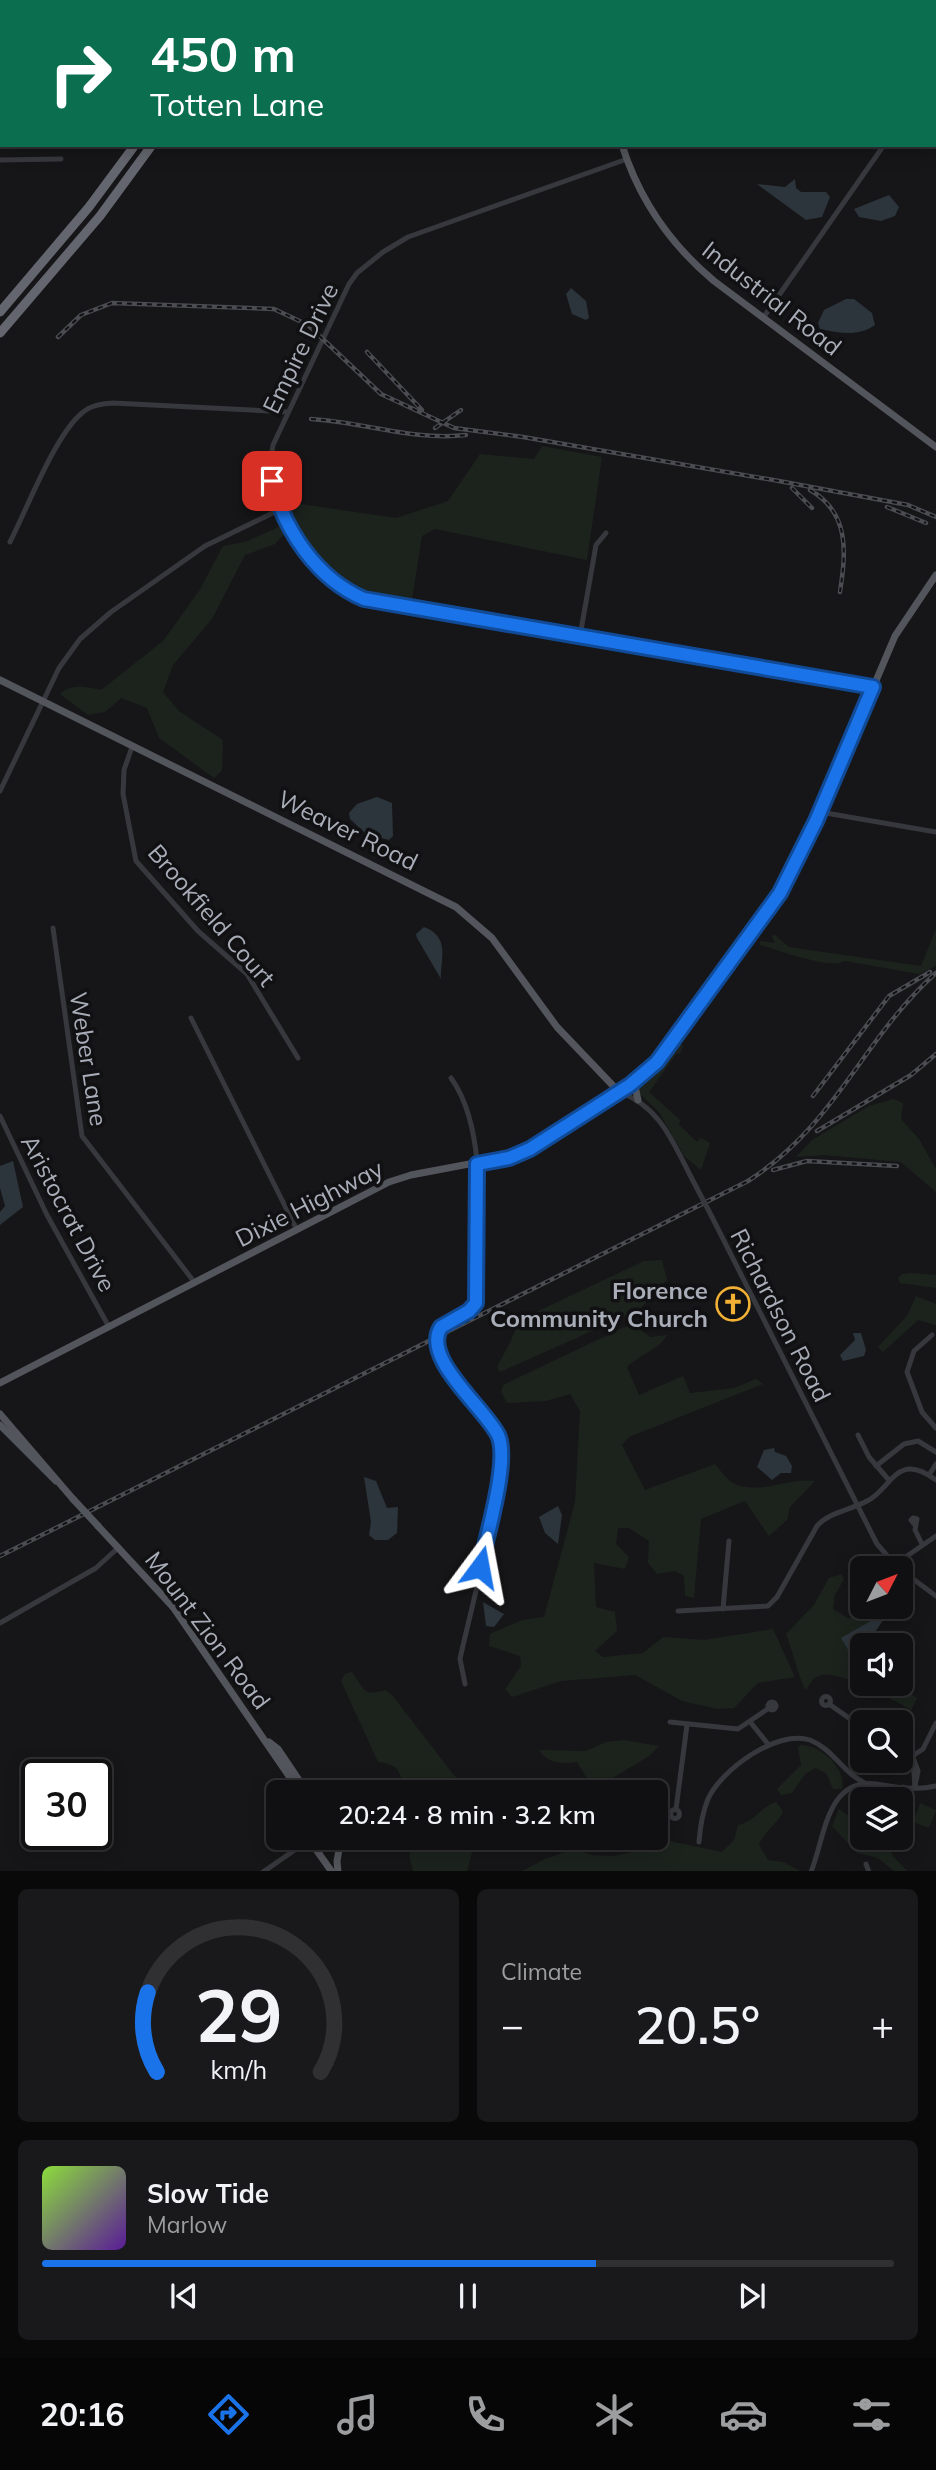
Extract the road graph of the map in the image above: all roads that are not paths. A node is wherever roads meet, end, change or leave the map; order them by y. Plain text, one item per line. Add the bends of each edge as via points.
1 (134, 147) edge
2 (151, 147) edge
3 (623, 147) edge
4 (883, 147) edge
5 (61, 159) dead end
6 (626, 159) junction
7 (0, 160) edge
8 (0, 312) edge
9 (763, 318) junction
10 (0, 333) edge
11 (288, 412) junction
12 (936, 447) edge
13 (283, 508) junction
14 (606, 533) dead end
15 (10, 542) dead end
16 (936, 575) edge
17 (580, 636) junction
18 (0, 680) edge
19 (873, 687) junction
20 (42, 703) junction
21 (132, 747) junction
22 (0, 791) edge
23 (820, 812) junction
24 (936, 832) edge
25 (53, 928) dead end
26 (191, 1018) dead end
27 (298, 1058) dead end
28 (451, 1077) dead end
29 (607, 1080) junction
30 (634, 1082) junction
31 (619, 1092) junction
32 (608, 1099) junction
33 (638, 1100) junction
34 (0, 1116) edge
35 (477, 1164) junction
36 (297, 1230) junction
37 (195, 1283) junction
38 (109, 1327) junction
39 (932, 1335) dead end
40 (0, 1383) edge
41 (0, 1414) edge
42 (0, 1425) edge
43 (936, 1428) edge
44 (858, 1435) dead end
45 (936, 1452) edge
46 (936, 1464) edge
47 (876, 1466) junction
48 (929, 1475) junction
49 (888, 1479) junction
50 (936, 1480) edge
51 (58, 1482) junction
52 (858, 1506) junction
53 (914, 1524) dead end
54 (936, 1536) edge
55 (729, 1541) dead end
56 (922, 1544) junction
57 (119, 1547) junction
58 (888, 1556) edge
59 (910, 1556) edge
60 (914, 1580) edge
61 (936, 1596) edge
62 (723, 1609) junction
63 (678, 1611) dead end
64 (0, 1623) edge
65 (465, 1684) dead end
66 (829, 1704) dead end
67 (770, 1708) dead end
68 (850, 1719) edge
69 (670, 1722) dead end
70 (936, 1723) edge
71 (752, 1724) junction
72 (687, 1725) junction
73 (268, 1742) junction
74 (766, 1742) junction
75 (913, 1758) joint
76 (847, 1774) junction
77 (291, 1780) edge
78 (299, 1780) edge
79 (865, 1783) junction
80 (936, 1786) edge
81 (903, 1787) edge
82 (915, 1787) joint
83 (847, 1789) junction
84 (676, 1809) dead end
85 (699, 1842) dead end
86 (294, 1850) edge
87 (318, 1850) joint
88 (335, 1850) edge
89 (340, 1850) edge
90 (866, 1864) dead end
91 (263, 1871) edge
92 (332, 1871) edge
93 (338, 1871) edge
94 (811, 1871) edge
95 (869, 1871) edge

1 - 8 highway
2 - 10 highway via 100,216
3 - 6 main road, Industrial Road
4 - 9 street
5 - 7 street
6 - 9 main road, Industrial Road via 647,202 679,249
6 - 11 street, Empire Drive via 408,237 383,252 357,274 340,300
9 - 12 main road, Industrial Road
11 - 13 street, Empire Drive via 270,461
11 - 15 street via 113,403 93,406 76,418 62,439
13 - 17 street, Empire Drive via 313,563 356,595 378,603
13 - 20 street via 205,546 100,620 68,654
14 - 17 street via 596,545
16 - 19 main road, Dixie Highway via 895,636
17 - 19 street, Empire Drive
18 - 20 main road, Weaver Road
19 - 23 main road, Dixie Highway
20 - 21 main road, Weaver Road
20 - 22 street
21 - 27 street, Brookfield Court via 124,771 124,794 136,861 198,931 247,974
21 - 29 main road, Weaver Road via 456,907 492,938 547,1015
23 - 24 street
23 - 30 main road, Dixie Highway via 769,912 657,1062
25 - 37 street, Weber Lane via 82,1136
26 - 36 street
28 - 35 street via 465,1101
29 - 31 main road, Weaver Road
29 - 32 main road
30 - 31 main road, Dixie Highway
30 - 33 main road
31 - 32 main road, Dixie Highway
31 - 33 street, Richardson Road
32 - 35 main road, Dixie Highway via 522,1154
33 - 52 street, Richardson Road, bridge via 658,1117 690,1175
34 - 38 street, Aristocrat Drive via 41,1205
35 - 36 main road, Dixie Highway via 401,1178
35 - 65 street via 476,1303 441,1327 436,1345 441,1359 490,1422 501,1447 494,1504 460,1659
36 - 37 main road, Dixie Highway
37 - 38 main road, Dixie Highway
38 - 40 main road, Dixie Highway
39 - 43 street via 914,1351 907,1372 922,1412
41 - 51 main road, Mount Zion Road
42 - 51 main road, Mount Zion Road
44 - 47 street
45 - 47 street via 918,1441 904,1444
46 - 48 street
47 - 49 street
48 - 49 street via 907,1470
48 - 50 street
49 - 52 street via 871,1500
51 - 57 main road, Mount Zion Road, bridge
52 - 58 street, Richardson Road
52 - 62 street via 817,1526 770,1604
53 - 56 street
54 - 56 street
55 - 62 street
56 - 59 street
57 - 64 street via 96,1567
57 - 73 main road, Mount Zion Road via 173,1606
60 - 61 street, Richardson Road
62 - 63 street
66 - 68 street
67 - 71 street
69 - 72 street
70 - 75 street
71 - 72 street via 728,1730
71 - 74 street
72 - 84 street
73 - 77 main road, Mount Zion Road
73 - 78 main road, Mount Zion Road
74 - 76 street via 791,1737 815,1742
74 - 85 street via 716,1786 707,1801
75 - 82 street via 918,1771
76 - 79 street
76 - 83 street
79 - 81 street
79 - 83 street
80 - 82 street
83 - 94 street via 829,1812
86 - 91 street
87 - 88 main road via 332,1854
87 - 92 main road
89 - 93 main road
90 - 95 street

